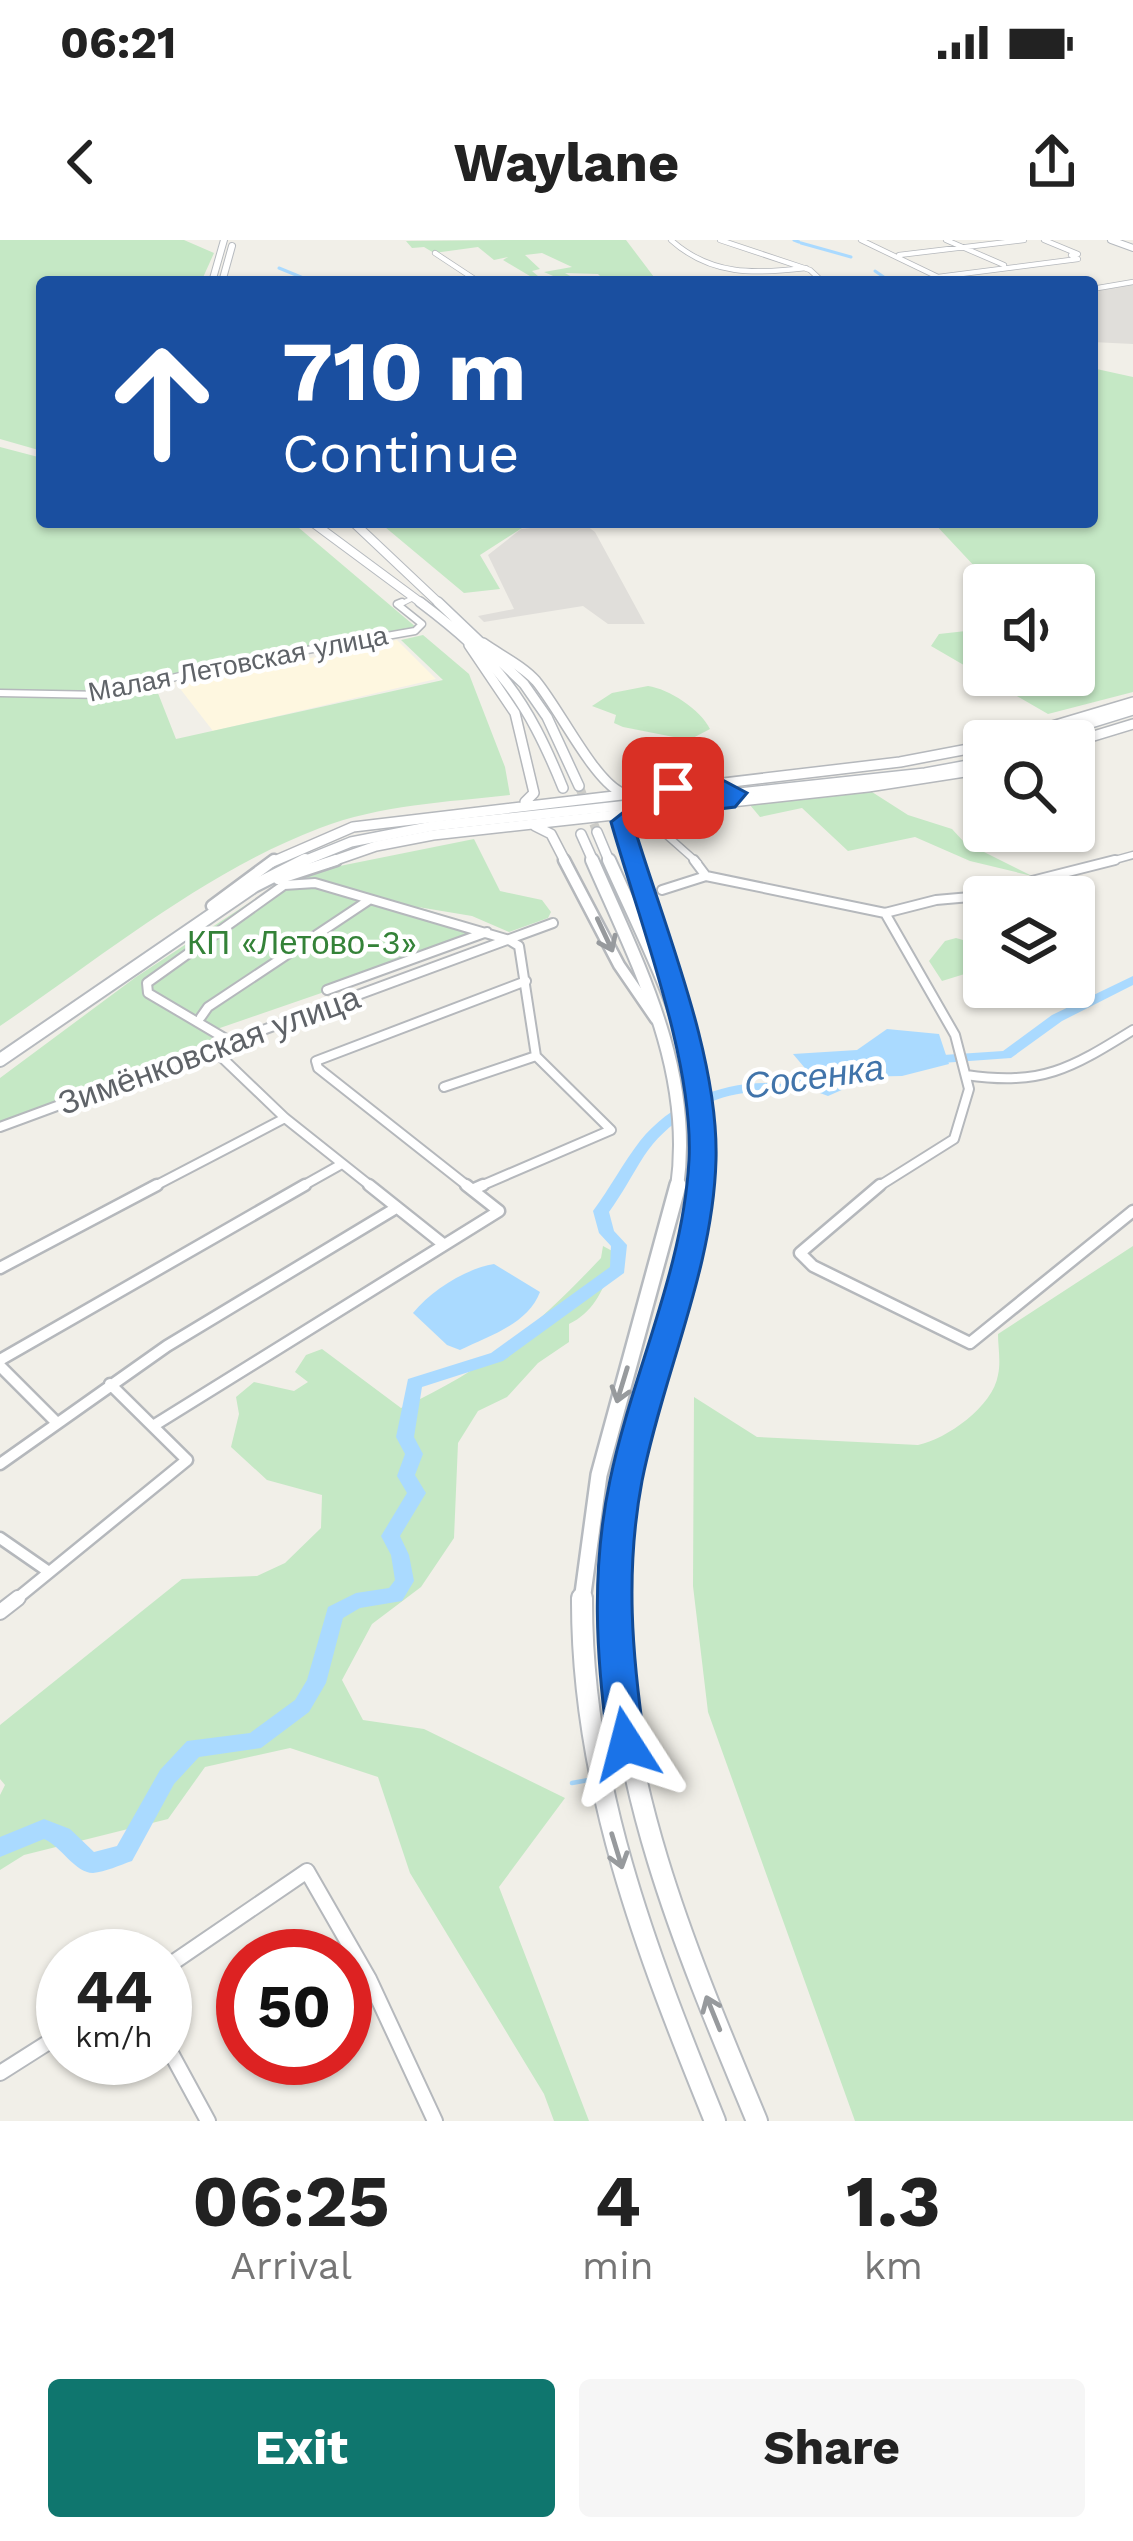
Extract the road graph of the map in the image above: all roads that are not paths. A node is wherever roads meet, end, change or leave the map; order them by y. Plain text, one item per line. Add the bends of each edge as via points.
1 (224, 240) edge
2 (233, 240) edge
3 (671, 240) edge
4 (720, 240) edge
5 (861, 240) edge
6 (946, 240) edge
7 (1024, 240) edge
8 (1044, 240) edge
9 (1114, 240) edge
10 (1133, 247) edge
11 (963, 248) junction
12 (435, 253) dead end
13 (894, 256) junction
14 (806, 268) junction
15 (1010, 268) junction
16 (214, 276) edge
17 (224, 276) edge
18 (469, 276) edge
19 (816, 276) edge
20 (936, 276) edge
21 (946, 276) edge
22 (1133, 282) edge
23 (1098, 288) edge
24 (320, 528) edge
25 (359, 528) edge
26 (412, 598) junction
27 (482, 642) junction
28 (468, 644) junction
29 (0, 693) edge
30 (1133, 713) edge
31 (1095, 721) edge
32 (1095, 724) edge
33 (1095, 726) edge
34 (1095, 732) edge
35 (963, 750) edge
36 (963, 764) edge
37 (963, 766) edge
38 (963, 767) edge
39 (600, 777) junction
40 (531, 782) junction
41 (717, 783) junction
42 (579, 786) tunnel mouth
43 (791, 787) junction
44 (562, 788) tunnel mouth
45 (868, 788) junction
46 (629, 792) junction
47 (733, 795) junction
48 (513, 805) junction
49 (667, 808) junction
50 (634, 812) junction
51 (516, 825) junction
52 (597, 832) tunnel mouth
53 (625, 832) junction
54 (581, 834) tunnel mouth
55 (351, 835) junction
56 (554, 842) junction
57 (376, 846) junction
58 (1133, 855) edge
59 (706, 876) junction
60 (662, 890) dead end
61 (369, 900) junction
62 (218, 907) junction
63 (885, 913) junction
64 (553, 923) dead end
65 (487, 932) junction
66 (509, 940) junction
67 (526, 981) junction
68 (327, 990) dead end
69 (201, 1017) junction
70 (677, 1021) junction
71 (661, 1027) junction
72 (1133, 1030) edge
73 (231, 1042) junction
74 (213, 1049) junction
75 (0, 1056) edge
76 (536, 1056) junction
77 (966, 1075) junction
78 (443, 1087) dead end
79 (285, 1118) junction
80 (0, 1127) edge
81 (340, 1165) junction
82 (474, 1189) junction
83 (396, 1208) junction
84 (1133, 1211) edge
85 (443, 1244) junction
86 (0, 1268) edge
87 (0, 1363) edge
88 (110, 1384) junction
89 (55, 1421) junction
90 (153, 1426) junction
91 (0, 1464) edge
92 (0, 1538) edge
93 (49, 1572) junction
94 (0, 1612) edge
95 (192, 1950) edge
96 (36, 2050) edge
97 (0, 2073) edge
98 (188, 2085) edge
99 (208, 2121) edge
100 (434, 2121) edge
101 (715, 2121) edge
102 (758, 2121) edge

1 - 16 main road
2 - 17 main road
3 - 14 street via 708,268
4 - 14 street
5 - 13 street
6 - 11 street
7 - 11 street
8 - 15 street via 1078,259
9 - 10 main road
11 - 13 street
11 - 15 street
12 - 18 street
13 - 20 street
14 - 19 street
15 - 21 street
22 - 23 street
24 - 26 main road
25 - 27 main road
26 - 28 main road
26 - 29 street, Малая Летовская улица via 397,604 422,624 415,631 104,695
27 - 39 street via 532,677
27 - 42 main road via 535,698
28 - 40 street via 515,713
28 - 44 main road via 522,699
30 - 31 street
30 - 32 main road
30 - 33 main road
30 - 34 street
35 - 41 street
36 - 47 main road
37 - 43 main road
38 - 45 street
39 - 40 street via 573,793
39 - 46 street via 610,789
40 - 48 street via 533,796
41 - 46 street
41 - 47 street
43 - 45 street
43 - 47 main road
45 - 47 street
46 - 48 street
47 - 49 street
47 - 55 main road
48 - 55 street
49 - 50 street
49 - 59 street via 663,832
50 - 51 street
50 - 53 street via 622,820
51 - 56 street via 544,828
51 - 57 street
52 - 70 main road
53 - 56 street via 582,822 560,830
53 - 70 street
54 - 71 main road
55 - 57 street
55 - 62 main road
56 -> 71 street
57 - 62 street
58 - 63 street via 1016,892
59 - 60 street
59 - 63 street
61 - 65 street
61 - 69 street
61 - 69 street via 315,883 284,885 147,983 148,993
62 - 75 main road
63 - 77 street
64 - 66 street, Зимёнковская улица
65 - 66 street
65 - 68 street
66 - 67 street via 519,946
66 - 73 street, Зимёнковская улица
67 - 76 street
67 - 82 street via 316,1061
69 - 73 street
102 -> 70 main road via 639,1810 613,1650 626,1480 693,1231 702,1164 700,1104
71 -> 101 main road via 681,1161 595,1485 582,1654 608,1820
72 - 77 street via 1060,1076
73 - 74 street, Зимёнковская улица
74 - 79 street
74 - 80 street, Зимёнковская улица
76 - 78 street
76 - 82 street via 611,1130
77 - 84 street via 954,1138 865,1196 800,1253 813,1266 970,1343
79 - 81 street
79 - 86 street
81 - 83 street
81 - 87 street
82 - 85 street via 500,1211
83 - 85 street
83 - 88 street
85 - 90 street
87 - 89 street
88 - 89 street
88 - 90 street
89 - 91 street
90 - 93 street via 187,1460
92 - 93 street
93 - 94 street
95 - 100 street via 307,1871 369,1979
96 - 97 street
98 - 99 street

